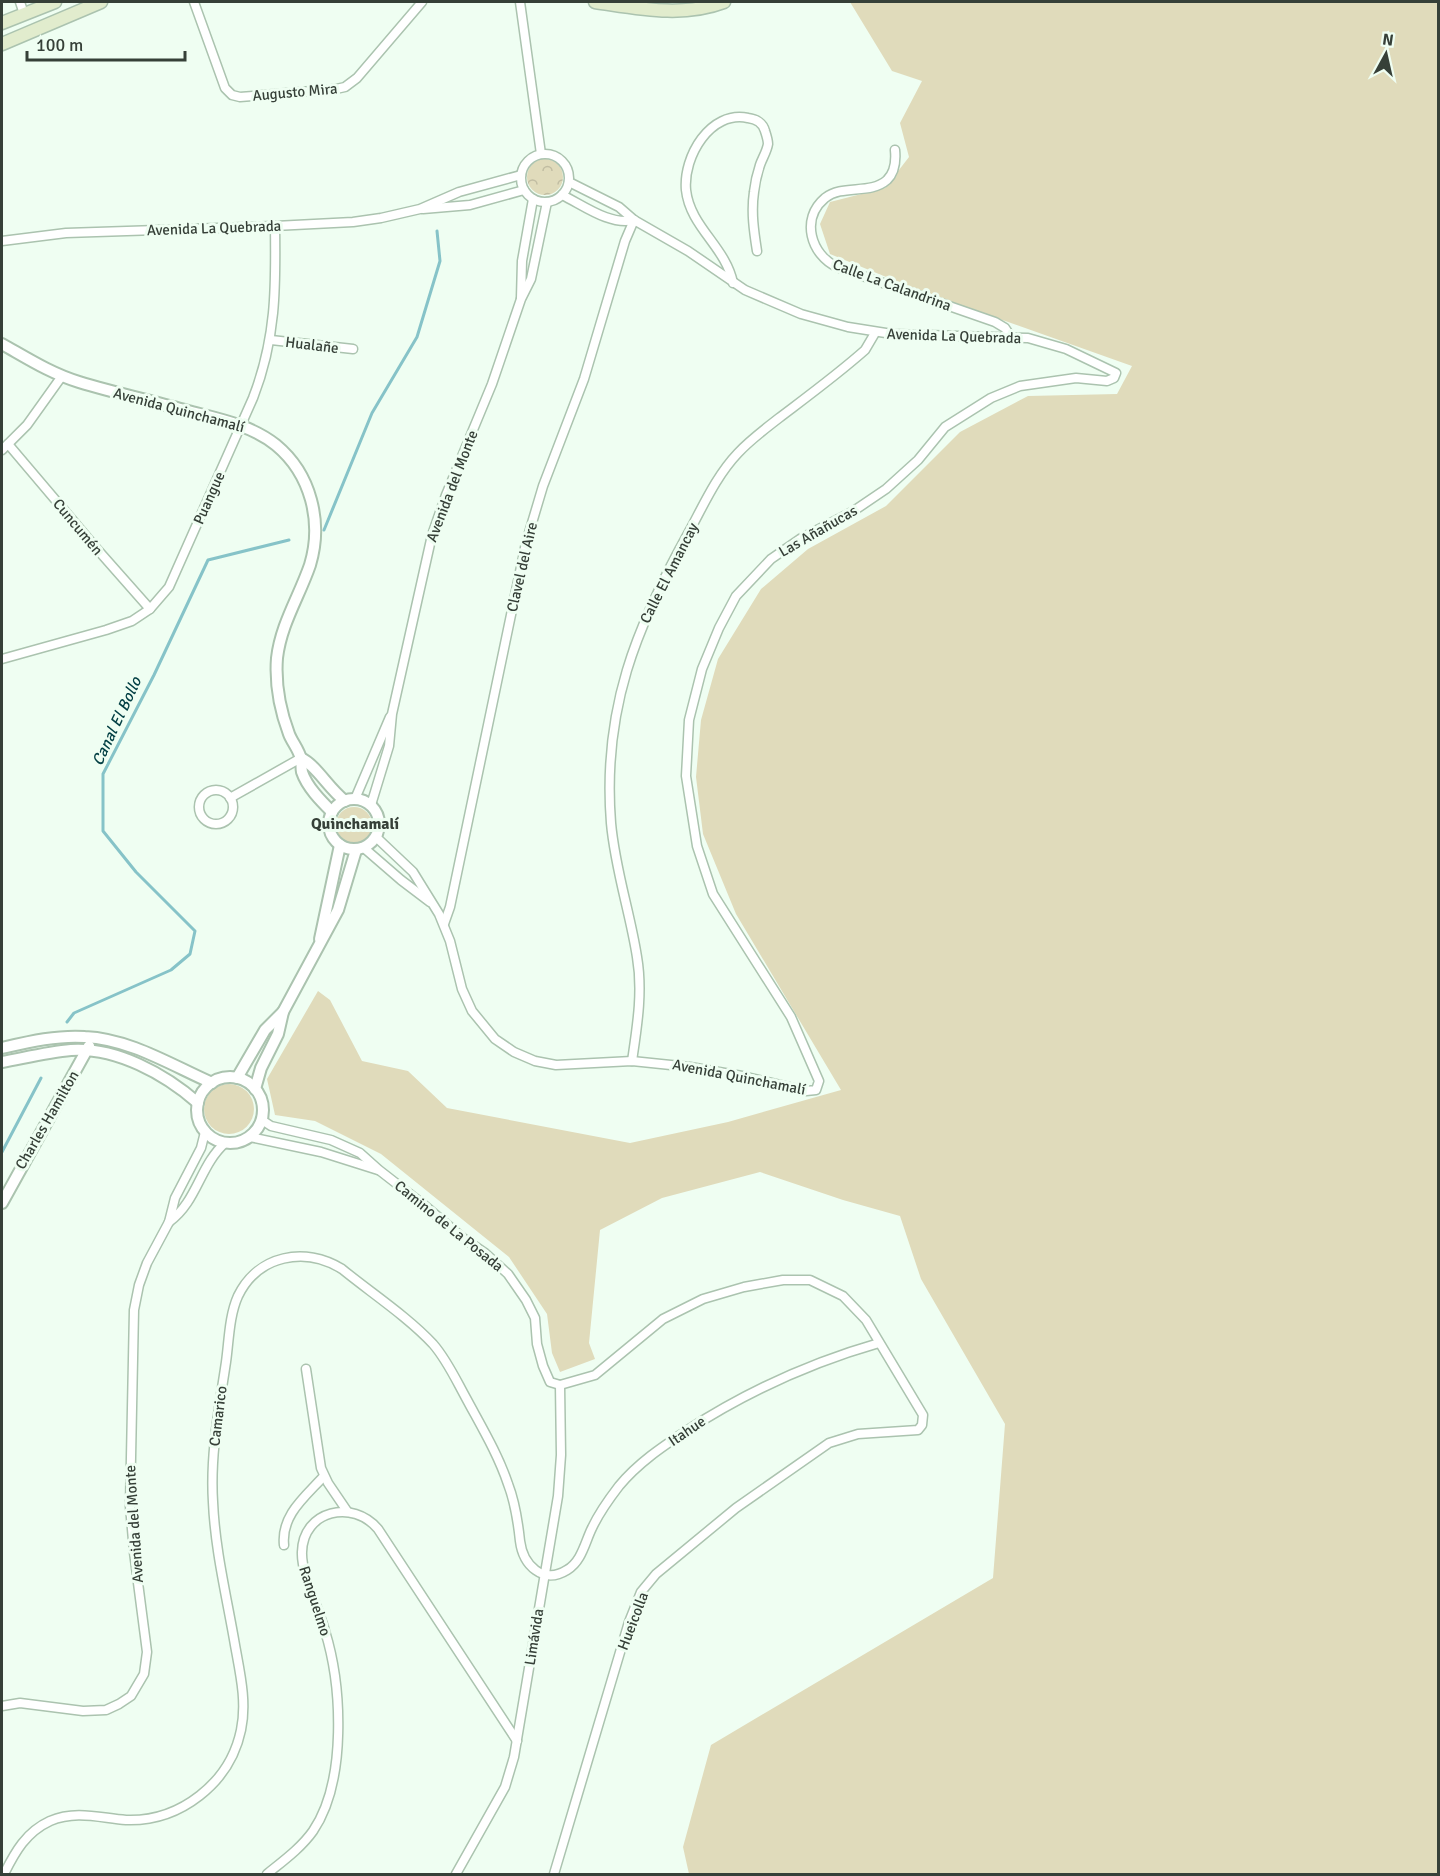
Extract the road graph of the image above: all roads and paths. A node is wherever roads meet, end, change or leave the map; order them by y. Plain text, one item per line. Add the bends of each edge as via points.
1 (20, 2) edge
2 (55, 2) edge
3 (101, 2) edge
4 (194, 2) edge
5 (422, 2) edge
6 (520, 2) edge
7 (595, 2) edge
8 (724, 2) edge
9 (24, 14) junction
10 (2, 23) edge
11 (2, 44) edge
12 (895, 150) dead end
13 (542, 154) junction
14 (520, 174) junction
15 (569, 182) junction
16 (524, 190) junction
17 (562, 195) junction
18 (533, 199) junction
19 (547, 202) junction
20 (420, 209) junction
21 (634, 220) junction
22 (275, 226) junction
23 (3, 242) edge
24 (757, 251) dead end
25 (733, 283) junction
26 (521, 298) junction
27 (875, 333) junction
28 (1011, 336) junction
29 (271, 340) junction
30 (2, 344) edge
31 (352, 350) dead end
32 (1116, 373) joint
33 (62, 376) junction
34 (241, 425) junction
35 (5, 447) edge
36 (150, 609) junction
37 (2, 659) edge
38 (392, 714) junction
39 (301, 758) junction
40 (230, 798) junction
41 (350, 800) junction
42 (371, 805) junction
43 (332, 812) junction
44 (376, 837) junction
45 (340, 845) junction
46 (360, 849) junction
47 (433, 904) junction
48 (444, 924) junction
49 (320, 942) junction
50 (283, 1012) junction
51 (93, 1037) junction
52 (2, 1048) edge
53 (87, 1051) junction
54 (632, 1061) junction
55 (2, 1062) edge
56 (237, 1078) junction
57 (212, 1083) junction
58 (255, 1089) junction
59 (816, 1090) joint
60 (198, 1103) junction
61 (262, 1120) junction
62 (205, 1132) junction
63 (250, 1137) junction
64 (225, 1143) junction
65 (378, 1170) junction
66 (2, 1203) edge
67 (169, 1222) junction
68 (879, 1343) junction
69 (306, 1369) dead end
70 (560, 1385) junction
71 (324, 1476) junction
72 (347, 1511) junction
73 (284, 1545) dead end
74 (544, 1575) junction
75 (2, 1706) edge
76 (517, 1741) junction
77 (4, 1875) edge
78 (267, 1875) edge
79 (456, 1875) edge
80 (554, 1875) edge

1 - 9 street
2 - 9 main road
3 - 11 main road
4 - 5 street, Augusto Mira via 225,88 240,97 350,85
6 - 13 street
7 - 8 main road via 680,10
9 - 10 main road
12 - 28 street, Calle La Calandrina via 893,171 884,182 836,192 819,204 811,230 816,249 837,267 995,322
13 - 14 street via 530,159
13 - 15 street via 562,161
14 - 16 street
14 - 20 street, Avenida La Quebrada via 459,192
15 - 17 street
15 - 21 street, Avenida La Quebrada via 619,207
16 - 18 street
16 - 20 street, Avenida La Quebrada via 459,207
17 - 19 street
17 - 21 street, Avenida La Quebrada via 613,220
18 - 19 street
18 - 26 street, Avenida del Monte via 522,261
19 - 26 street, Avenida del Monte via 535,266
20 - 22 street, Avenida La Quebrada via 353,222
21 - 25 street, Avenida La Quebrada
21 - 48 street, Clavel del Aire via 526,543
22 - 23 street, Avenida La Quebrada via 66,233
22 - 29 street, Puangue
24 - 25 street via 754,194 768,144 765,128 756,119 740,116 716,125 704,136 688,162 686,181 693,215 726,263
25 - 27 street, Avenida La Quebrada via 801,314
26 - 38 street, Avenida del Monte via 492,384 432,535
27 - 28 street, Avenida La Quebrada
27 - 54 street, Calle El Amancay via 865,350 758,434 723,471 657,589 631,654 614,728 610,787 615,860 639,972
28 - 32 street, Avenida La Quebrada via 1055,345
29 - 31 street, Hualañe
29 - 34 street, Puangue via 263,372
30 - 33 street, Avenida Quinchamalí
32 - 59 street, Las Añañucas via 1107,381 1076,378 1020,386 991,398 945,427 886,489 771,559 736,596 719,628 702,669 689,720 686,776 697,846 713,894 791,1017 819,1081
33 - 34 street, Avenida Quinchamalí
33 - 35 street via 38,411
34 - 36 street, Puangue via 178,570
34 - 39 street, Avenida Quinchamalí via 267,439 290,459 302,476 313,507 312,555 284,625 277,660 282,711
35 - 36 street, Cuncumén
36 - 37 street, Puangue via 122,625
38 - 41 street, Avenida del Monte
38 - 42 street, Avenida del Monte via 389,746
39 - 40 street
39 - 41 street, Avenida Quinchamalí via 312,765 328,786
39 - 43 street, Avenida Quinchamalí via 305,778
40 - 40 street via 221,791 209,792 201,800 202,816 211,823 228,819 233,809
41 - 42 street
41 - 43 street
42 - 44 street via 379,817
43 - 45 street via 329,830
44 - 46 street
44 - 47 street, Avenida Quinchamalí via 413,872
45 - 46 street
45 - 49 street
46 - 47 street, Avenida Quinchamalí
46 - 49 street via 338,910
47 - 48 street, Avenida Quinchamalí
48 - 54 street, Avenida Quinchamalí via 466,1000 486,1030 504,1046 524,1057 556,1065
49 - 50 street
50 - 56 street via 265,1030
50 - 58 street
51 - 52 street via 67,1037
51 - 53 street, Charles Hamilton
51 - 57 street via 131,1047
53 - 55 street
53 - 60 street via 115,1056 147,1069
53 - 66 street, Charles Hamilton
54 - 59 street, Avenida Quinchamalí via 690,1067
56 - 57 street via 226,1077
56 - 58 street
57 - 60 street
58 - 61 street via 262,1104
60 - 62 street via 197,1115
61 - 63 street
61 - 65 street, Camino de La Posada via 271,1126 342,1143
62 - 64 street
62 - 67 street, Avenida del Monte via 175,1198
63 - 64 street
63 - 65 street, Camino de La Posada
64 - 67 street, Avenida del Monte via 214,1154 186,1206
65 - 70 street, Camino de La Posada via 508,1274 535,1318 537,1344 550,1382
67 - 75 street, Avenida del Monte via 142,1274 132,1323 130,1498 147,1652 144,1674 131,1696 106,1710 30,1704
68 - 70 street via 866,1320 843,1296 810,1280 783,1280 704,1299 663,1319 595,1375
68 - 74 street, Itahue via 766,1384 664,1446 612,1494 573,1566 559,1574
68 - 80 street, Hueicolla via 923,1415 922,1425 918,1430 858,1434 829,1443 736,1508 682,1551 641,1592
69 - 71 street
70 - 74 street, Limávida via 560,1476
71 - 72 street
71 - 73 street via 289,1516
72 - 76 street via 368,1519 378,1529
72 - 78 street, Ranguelmo via 332,1513 315,1523 305,1537 302,1553 326,1633 336,1686 339,1730 331,1788 313,1831
74 - 76 street, Limávida
74 - 77 street, Camarico via 524,1556 501,1466 448,1365 433,1345 351,1276 328,1262 298,1256 265,1265 250,1278 235,1305 213,1459 214,1524 243,1695 243,1719 234,1753 209,1788 174,1811 139,1819 77,1815 49,1822 21,1844
76 - 79 street, Limávida via 505,1787

